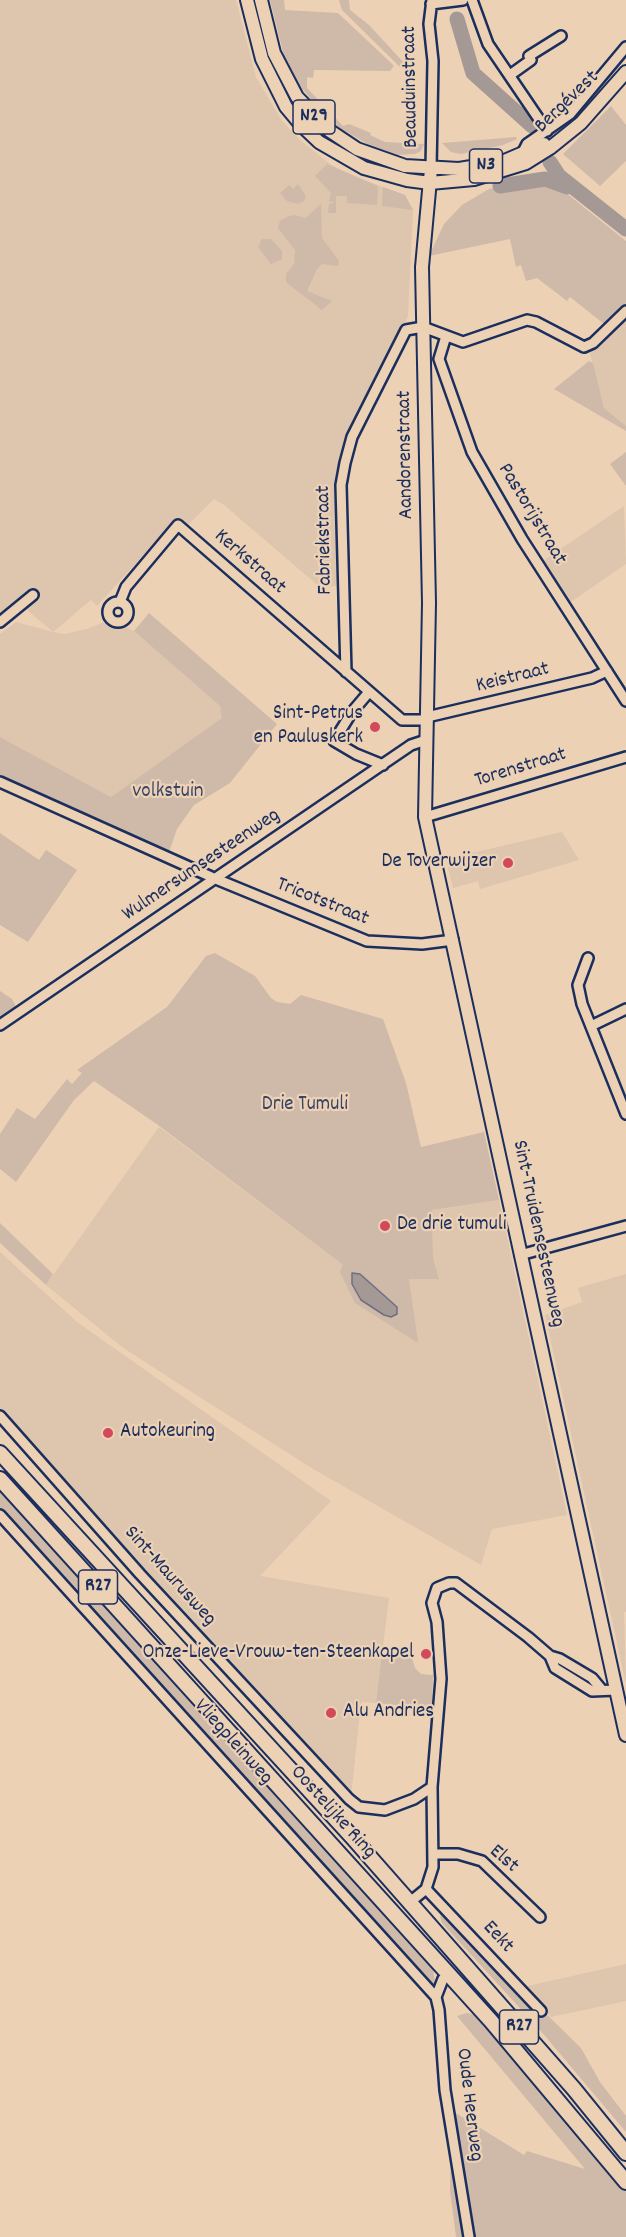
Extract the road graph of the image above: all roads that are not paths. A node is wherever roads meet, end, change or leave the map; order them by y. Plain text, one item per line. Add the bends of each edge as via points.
1 (247, 0) edge
2 (261, 0) edge
3 (463, 0) edge
4 (472, 0) edge
5 (431, 2) edge
6 (561, 36) dead end
7 (626, 47) edge
8 (626, 63) edge
9 (626, 72) edge
10 (510, 75) junction
11 (547, 131) junction
12 (522, 154) junction
13 (431, 169) junction
14 (430, 183) junction
15 (626, 311) edge
16 (423, 327) junction
17 (446, 336) junction
18 (33, 595) dead end
19 (120, 602) dead end
20 (0, 622) edge
21 (607, 671) junction
22 (346, 672) junction
23 (369, 692) junction
24 (626, 700) edge
25 (427, 718) junction
26 (426, 740) junction
27 (626, 757) edge
28 (383, 765) junction
29 (0, 782) edge
30 (425, 817) junction
31 (216, 879) junction
32 (453, 940) junction
33 (588, 958) dead end
34 (626, 1009) edge
35 (0, 1025) edge
36 (591, 1026) junction
37 (626, 1082) edge
38 (616, 1088) junction
39 (626, 1114) edge
40 (626, 1226) edge
41 (520, 1255) junction
42 (0, 1416) edge
43 (0, 1453) edge
44 (0, 1479) edge
45 (0, 1515) edge
46 (616, 1690) junction
47 (626, 1735) edge
48 (432, 1787) junction
49 (433, 1854) junction
50 (426, 1889) junction
51 (415, 1898) dead end
52 (540, 1917) dead end
53 (443, 1979) dead end
54 (436, 1997) junction
55 (541, 2011) dead end
56 (626, 2152) edge
57 (626, 2181) edge
58 (469, 2237) edge

1 - 14 main road, N29 via 262,59 286,107 302,126 319,142 364,168
2 - 13 main road, N29 via 279,65 313,116 369,155
3 - 5 street, Beauduinstraat
4 - 10 street via 488,44
5 - 13 street, Beauduinstraat
6 - 10 street via 529,56 531,60
7 - 11 street, Bergévest via 574,109
8 - 12 main road, Bergévest / N3 via 566,129
9 - 14 main road, Bergévest / N3 via 581,123 541,155 486,177
10 - 11 street
11 - 12 street, Bergévest via 527,144
12 - 13 main road, Bergévest / N3 via 490,165
13 - 14 main road, Aandorenstraat
14 - 16 main road, Aandorenstraat via 422,254
15 - 17 street via 584,347 527,320 463,342
16 - 17 street
16 - 22 street, Fabriekstraat via 406,330 398,342 352,437 345,463 341,485
16 - 25 main road, Aandorenstraat via 428,521
17 - 21 street, Pastorijstraat via 439,359 472,452
18 - 20 street
19 - 22 street, Kerkstraat via 126,587 178,525
21 - 24 street, Pastorijstraat
21 - 25 street, Keistraat
22 - 23 street, Kerkstraat
23 - 25 street, Kerkstraat via 402,720
23 - 28 street via 334,741
25 - 26 main road, Aandorenstraat
26 - 28 street, Wulmersumsesteenweg via 411,745
26 - 30 main road, Sint-Truidensesteenweg
27 - 30 street, Torenstraat
28 - 31 street, Wulmersumsesteenweg
29 - 31 street, Tricotstraat
30 - 32 main road, Sint-Truidensesteenweg
31 - 32 street, Tricotstraat via 367,941 422,944
31 - 35 street, Wulmersumsesteenweg
32 - 41 main road, Sint-Truidensesteenweg
33 - 36 street via 578,985
34 - 36 street
36 - 38 street
37 - 38 street
38 - 39 street
40 - 41 street
41 - 46 main road, Sint-Truidensesteenweg
42 - 48 street, Sint-Maurusweg via 349,1799 359,1807 385,1810
43 - 56 highway, Oostelijke Ring / R27 via 353,1838
44 - 57 highway, Oostelijke Ring / R27 via 491,2021
45 - 54 street, Vliegpleinweg
46 - 47 main road, Sint-Truidensesteenweg
46 - 48 street via 602,1690 592,1678 550,1656 456,1583 437,1588 432,1603 441,1678
48 - 49 street
49 - 50 street
49 - 52 street, Elst via 458,1854 482,1861
50 - 51 street
50 - 55 street, Eekt
53 - 54 street
54 - 58 street, Oude Heerweg via 445,2090

